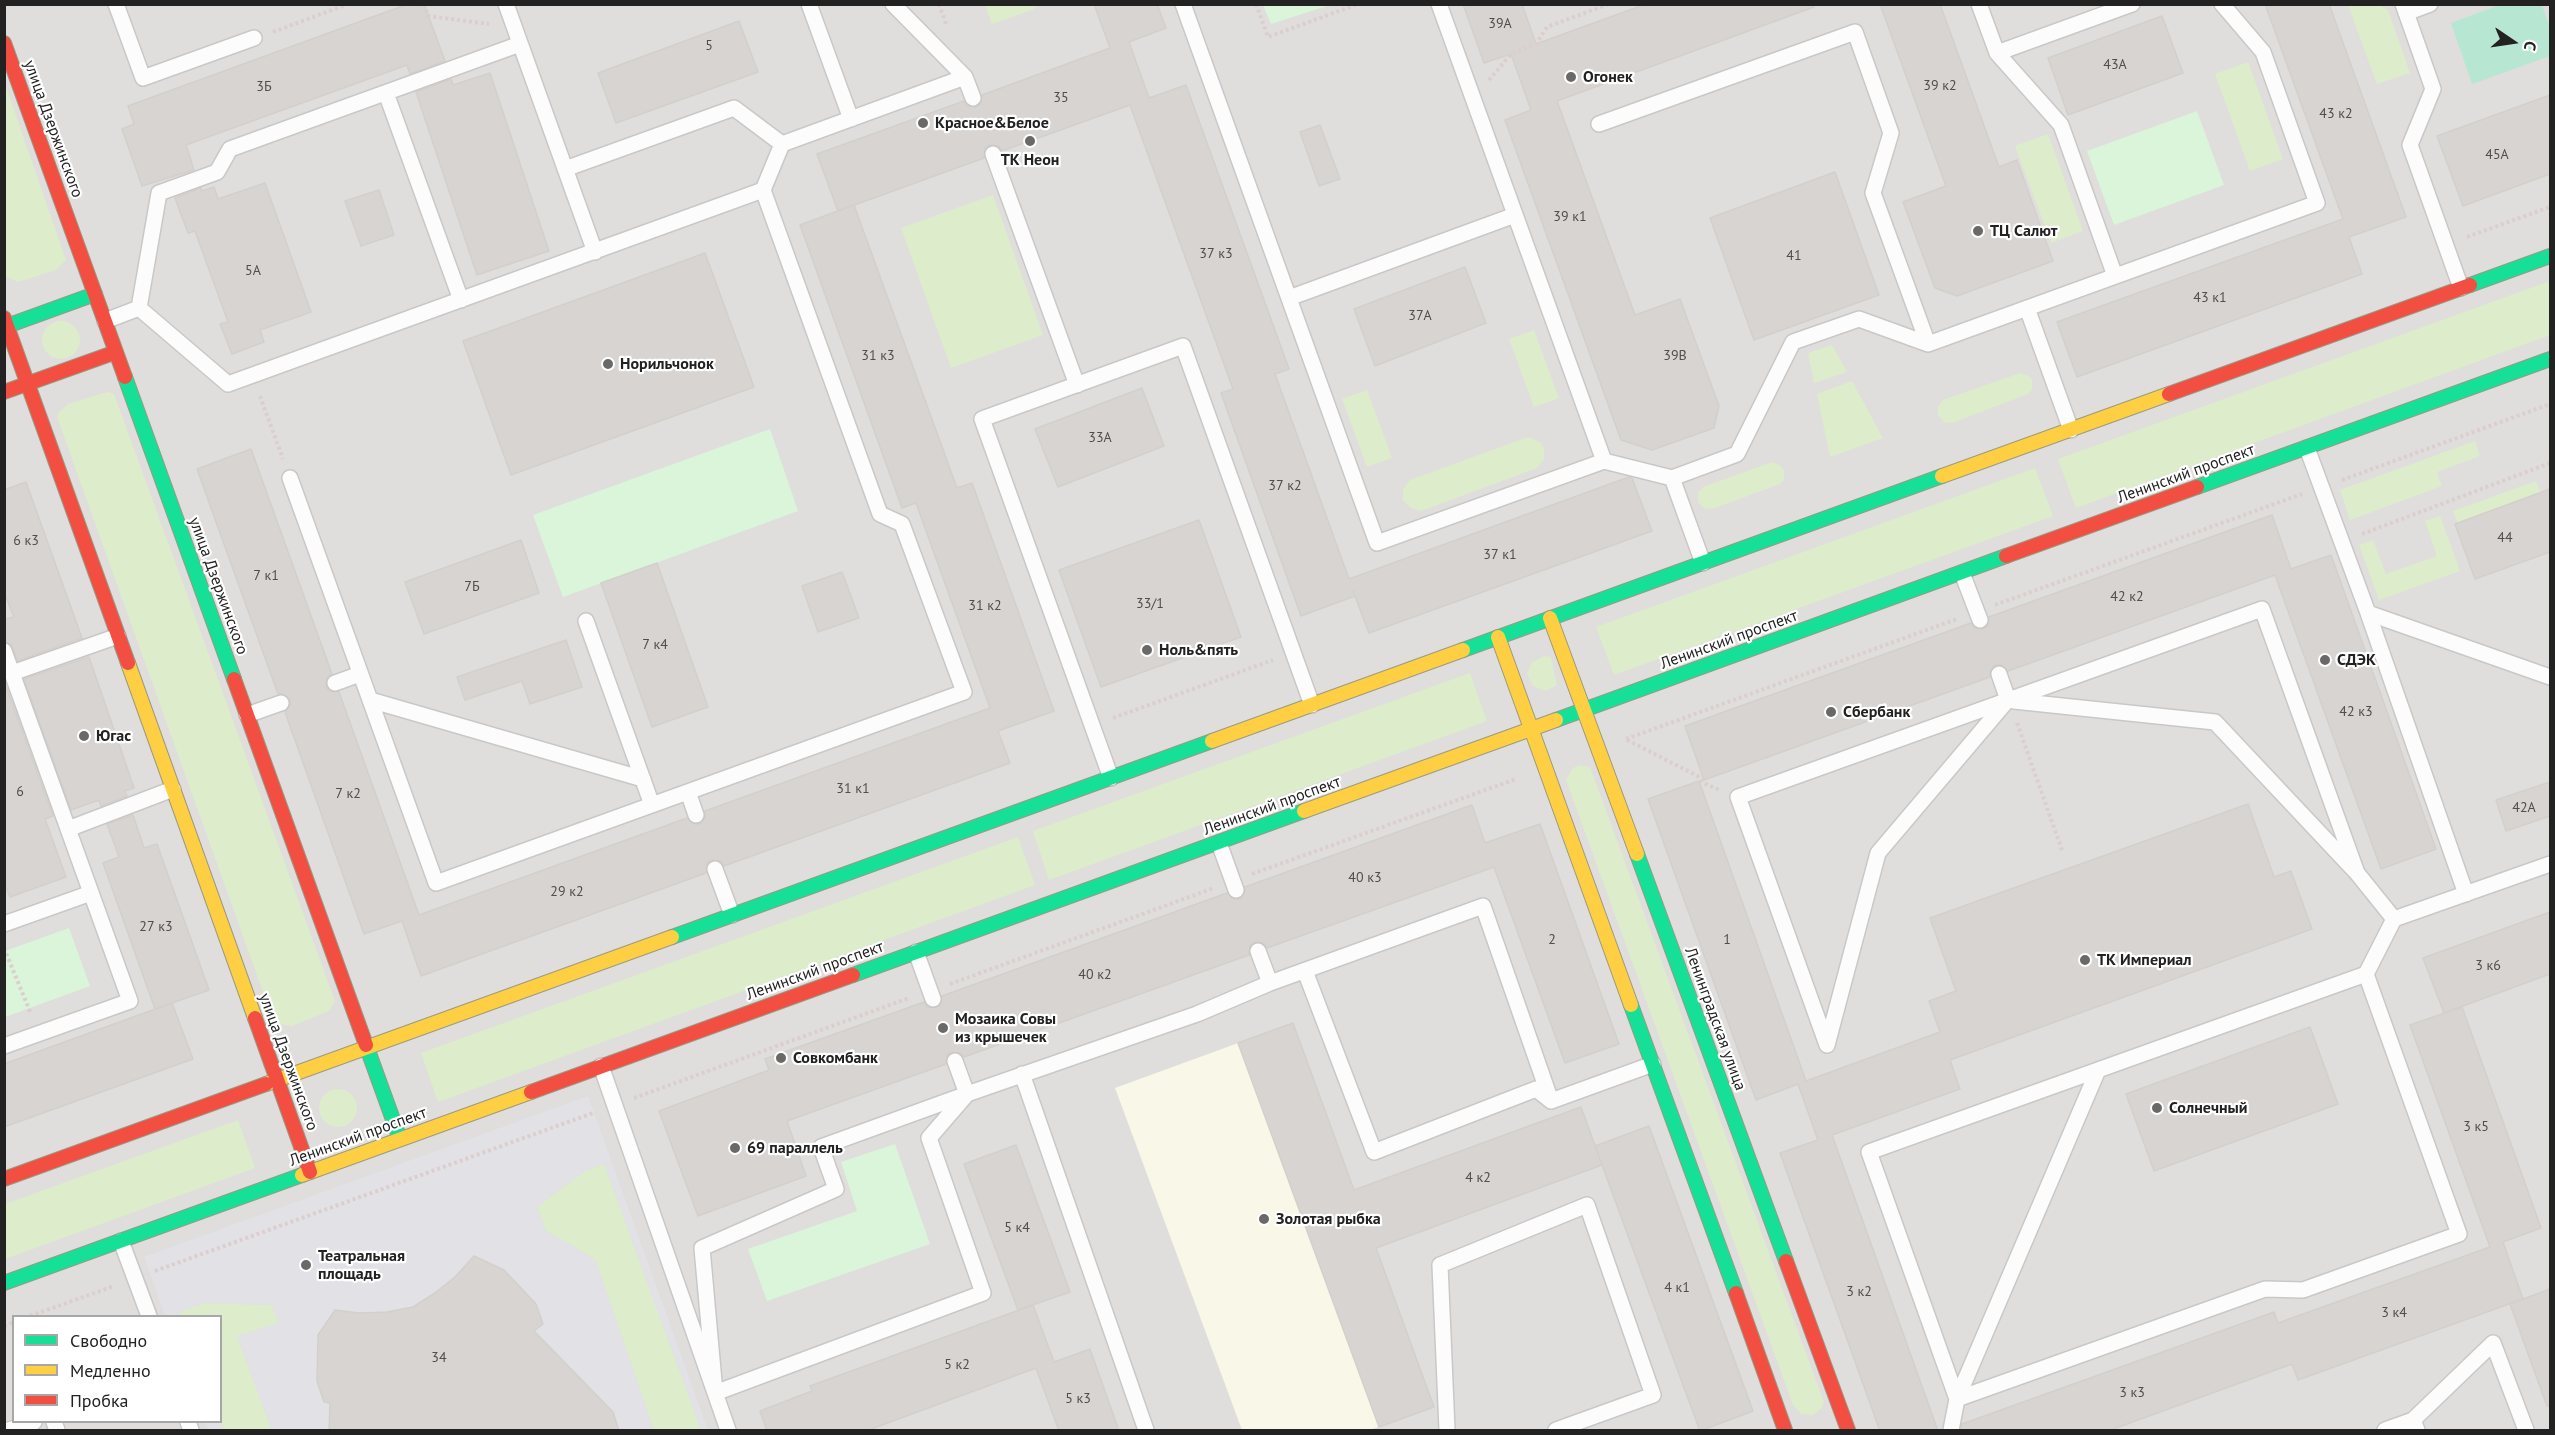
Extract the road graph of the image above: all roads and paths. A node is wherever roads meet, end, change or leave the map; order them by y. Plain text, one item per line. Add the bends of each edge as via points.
1 (116, 4) edge
2 (348, 4) edge
3 (424, 4) edge
4 (506, 4) edge
5 (809, 4) edge
6 (893, 4) edge
7 (1183, 4) edge
8 (1256, 4) edge
9 (1358, 4) edge
10 (1439, 4) edge
11 (1609, 4) edge
12 (1979, 4) edge
13 (2132, 4) edge
14 (2222, 4) edge
15 (2430, 4) edge
16 (2405, 9) edge
17 (514, 27) junction
18 (254, 38) joint
19 (4, 43) edge
20 (520, 44) junction
21 (1997, 53) junction
22 (965, 77) junction
23 (386, 93) junction
24 (973, 98) dead end
25 (1473, 99) junction
26 (851, 119) junction
27 (1599, 124) dead end
28 (782, 144) junction
29 (993, 154) dead end
30 (565, 169) junction
31 (764, 190) junction
32 (2550, 207) edge
33 (1515, 215) junction
34 (2446, 245) junction
35 (595, 252) junction
36 (2550, 256) edge
37 (2115, 276) junction
38 (2461, 288) junction
39 (95, 294) junction
40 (1288, 297) junction
41 (461, 300) junction
42 (139, 308) junction
43 (2026, 308) junction
44 (105, 321) junction
45 (5, 324) edge
46 (1928, 344) junction
47 (116, 352) junction
48 (2550, 359) edge
49 (253, 375) junction
50 (28, 384) junction
51 (1077, 385) junction
52 (4, 392) edge
53 (2550, 404) edge
54 (2071, 430) junction
55 (2307, 448) junction
56 (1604, 461) junction
57 (2550, 463) edge
58 (290, 478) joint
59 (1672, 478) junction
60 (2322, 487) junction
61 (2341, 541) junction
62 (1703, 563) junction
63 (1962, 573) junction
64 (2368, 613) junction
65 (1978, 616) junction
66 (1550, 618) junction
67 (586, 621) dead end
68 (118, 636) junction
69 (1498, 637) junction
70 (4, 651) edge
71 (1293, 653) junction
72 (12, 672) junction
73 (360, 674) junction
74 (1999, 674) dead end
75 (2550, 677) edge
76 (335, 683) dead end
77 (370, 700) junction
78 (2008, 700) junction
79 (281, 703) dead end
80 (1312, 705) junction
81 (1584, 710) junction
82 (247, 715) junction
83 (1092, 726) junction
84 (1531, 729) junction
85 (1626, 739) dead end
86 (1111, 778) junction
87 (1517, 778) dead end
88 (643, 779) junction
89 (173, 789) junction
90 (688, 792) junction
91 (652, 805) junction
92 (696, 815) dead end
93 (68, 829) junction
94 (1219, 843) junction
95 (2063, 853) dead end
96 (2550, 864) edge
97 (715, 869) dead end
98 (2357, 873) junction
99 (1235, 885) junction
100 (91, 893) junction
101 (2466, 894) junction
102 (732, 915) junction
103 (2394, 919) junction
104 (4, 924) edge
105 (4, 948) edge
106 (1258, 951) dead end
107 (915, 952) junction
108 (1305, 971) junction
109 (2366, 974) junction
110 (1270, 983) junction
111 (931, 995) junction
112 (39, 1034) junction
113 (4, 1046) edge
114 (367, 1047) junction
115 (955, 1060) dead end
116 (1653, 1064) junction
117 (601, 1066) junction
118 (2098, 1070) junction
119 (1022, 1074) junction
120 (277, 1080) junction
121 (967, 1094) junction
122 (1551, 1101) junction
123 (614, 1105) junction
124 (400, 1139) junction
125 (309, 1172) junction
126 (4, 1179) edge
127 (121, 1240) junction
128 (135, 1278) junction
129 (4, 1283) edge
130 (35, 1315) edge
131 (148, 1315) edge
132 (715, 1393) junction
133 (1957, 1399) junction
134 (31, 1423) edge
135 (2415, 1425) edge
136 (9, 1431) edge
137 (728, 1431) edge
138 (1146, 1431) edge
139 (1446, 1431) edge
140 (1556, 1431) edge
141 (1785, 1431) edge
142 (1848, 1431) edge
143 (1951, 1431) edge
144 (2385, 1431) edge
145 (2526, 1431) edge

1 - 18 lane via 143,78
2 - 18 path
3 - 17 path via 428,16
4 - 17 lane
5 - 26 lane
6 - 22 lane
7 - 40 lane
8 - 9 path via 1268,38
10 - 25 lane
11 - 25 path via 1547,27 1536,44 1510,54
12 - 21 lane
13 - 21 lane
14 - 37 lane via 2263,52 2317,203
15 - 16 lane
16 - 34 lane via 2433,89 2410,145
17 - 20 lane
19 - 39 main road, улица Дзержинского
20 - 23 lane
20 - 30 lane
21 - 37 lane via 2061,125
22 - 24 lane
22 - 26 lane
23 - 41 lane
23 - 42 lane via 230,149 217,172 159,193
25 - 33 lane
26 - 28 lane
27 - 46 lane via 1855,32 1891,132 1873,193
28 - 30 lane via 734,108
28 - 31 lane
29 - 51 lane
30 - 35 lane
31 - 35 lane
31 - 90 lane via 880,514 902,524 964,692
32 - 34 path
33 - 40 lane
33 - 56 lane
34 - 38 lane
35 - 41 lane
36 - 38 main road
37 - 43 lane
38 - 54 main road
39 - 44 main road, улица Дзержинского
39 - 45 main road
40 - 56 lane via 1377,543
41 - 49 lane
42 - 44 lane
42 - 49 lane via 228,384
43 - 46 lane
43 - 54 lane
44 - 47 main road, улица Дзержинского
45 - 50 main road, улица Дзержинского
46 - 59 lane via 1859,319 1793,342 1737,454
47 - 50 main road
47 - 82 main road, улица Дзержинского
48 - 55 main road, Ленинский проспект
49 - 58 path
50 - 52 main road
50 - 68 main road, улица Дзержинского
51 - 71 lane via 1183,346
51 - 83 lane via 982,419
53 - 60 path
54 - 62 main road
55 - 60 lane
55 - 63 main road, Ленинский проспект
56 - 59 lane
57 - 61 path
58 - 73 lane
59 - 62 lane
60 - 61 lane
60 - 65 path
61 - 64 lane
62 - 66 main road
63 - 65 lane
63 - 81 main road, Ленинский проспект
64 - 75 lane
64 - 101 lane
65 - 85 path
66 - 69 main road
66 - 81 main road, Ленинградская улица
67 - 88 lane
68 - 72 lane
68 - 89 main road, улица Дзержинского
69 - 80 main road
69 - 84 main road
70 - 72 lane
71 - 80 lane
71 - 83 path
72 - 93 lane
73 - 76 lane
73 - 77 lane
74 - 78 lane
77 - 88 lane
77 - 91 lane via 436,883
78 - 78 lane via 1738,797 1827,1045 1878,853
78 - 95 path
78 - 98 lane via 2215,722
78 - 98 lane via 2262,609
79 - 82 lane
80 - 86 main road
81 - 84 main road, Ленинский проспект
81 - 142 main road, Ленинградская улица
82 - 114 main road, улица Дзержинского
83 - 86 lane
84 - 94 main road, Ленинский проспект
84 - 116 main road
86 - 102 main road
87 - 99 path
88 - 91 lane
89 - 93 lane
89 - 120 main road, улица Дзержинского
90 - 91 lane
90 - 92 lane
93 - 100 lane
94 - 99 lane
94 - 107 main road, Ленинский проспект
96 - 101 lane
97 - 102 lane
98 - 103 lane
99 - 111 path
100 - 104 lane
100 - 112 lane via 130,1000
101 - 103 lane
102 - 114 main road
103 - 109 lane
105 - 112 path
106 - 110 lane
107 - 111 lane
107 - 117 main road, Ленинский проспект
108 - 110 lane
108 - 122 lane via 1374,1152 1536,1089
108 - 122 lane via 1483,906
109 - 118 lane
109 - 133 lane via 2459,1234 2303,1290 2265,1289
110 - 119 lane via 1197,1014
111 - 123 path
112 - 113 lane
114 - 120 main road
114 - 124 main road, улица Дзержинского
115 - 121 lane
116 - 122 lane
116 - 141 main road
117 - 123 lane
117 - 124 main road, Ленинский проспект
118 - 133 lane
118 - 133 lane via 1869,1152
119 - 121 lane
119 - 138 lane
120 - 125 main road, улица Дзержинского
120 - 126 main road
121 - 132 lane via 821,1147 836,1189 702,1248
121 - 132 lane via 929,1138 983,1293
123 - 128 path
123 - 132 lane
124 - 125 main road, Ленинский проспект
125 - 127 main road, Ленинский проспект
127 - 128 lane
127 - 129 main road, Ленинский проспект
128 - 130 path
128 - 131 lane
132 - 137 lane
133 - 143 lane
134 - 136 lane
135 - 144 lane
135 - 145 lane via 2493,1343
139 - 140 lane via 1440,1265 1587,1205 1653,1395

